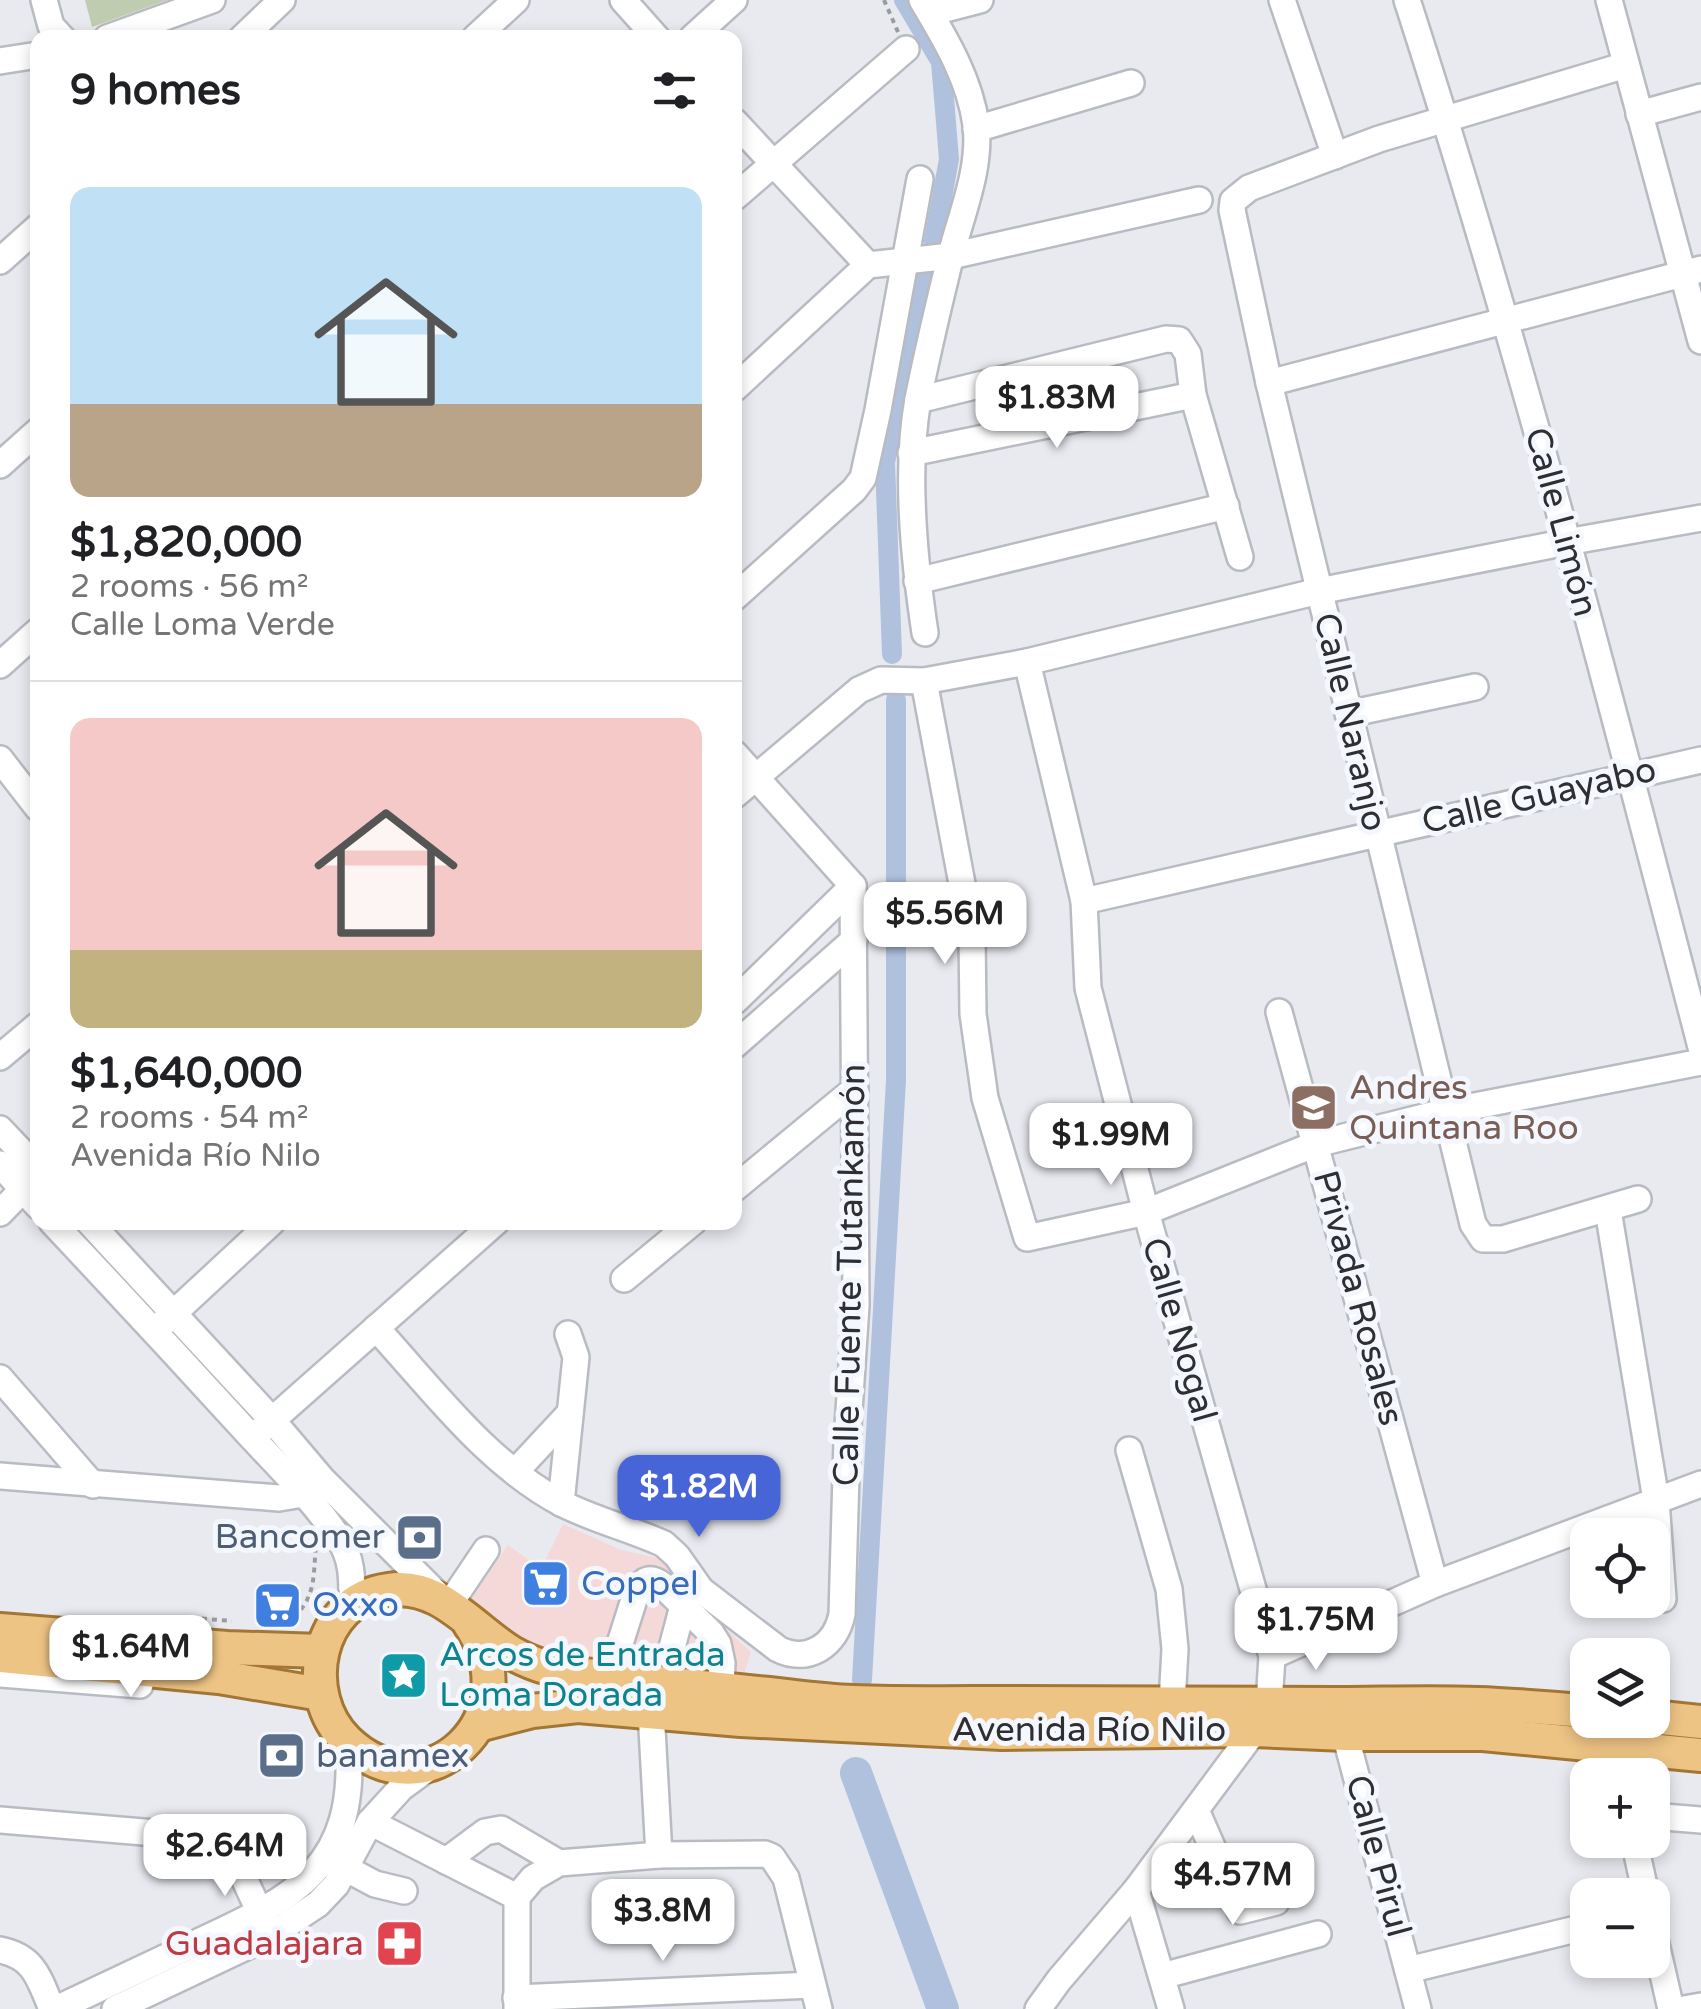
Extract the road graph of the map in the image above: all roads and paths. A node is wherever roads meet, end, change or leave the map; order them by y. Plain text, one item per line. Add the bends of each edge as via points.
1 (44, 0) edge
2 (212, 0) edge
3 (282, 0) edge
4 (516, 0) edge
5 (624, 0) edge
6 (734, 0) edge
7 (884, 0) edge
8 (980, 0) edge
9 (1407, 0) edge
10 (1608, 0) edge
11 (1290, 2) edge
12 (926, 7) edge
13 (55, 30) edge
14 (129, 30) edge
15 (250, 30) edge
16 (484, 30) edge
17 (650, 30) edge
18 (701, 30) edge
19 (906, 49) joint
20 (30, 57) edge
21 (3, 63) edge
22 (1626, 65) junction
23 (1131, 83) dead end
24 (1701, 96) edge
25 (1639, 114) junction
26 (1446, 120) junction
27 (976, 128) junction
28 (742, 129) edge
29 (1326, 129) junction
30 (1379, 139) junction
31 (1335, 156) junction
32 (773, 162) junction
33 (920, 179) dead end
34 (742, 191) edge
35 (1199, 200) dead end
36 (30, 234) edge
37 (951, 256) junction
38 (0, 261) edge
39 (904, 261) junction
40 (868, 266) junction
41 (1692, 272) edge
42 (1507, 322) junction
43 (1701, 342) edge
44 (742, 382) edge
45 (1269, 383) junction
46 (1193, 395) junction
47 (918, 400) junction
48 (30, 438) edge
49 (911, 452) junction
50 (0, 465) edge
51 (1226, 506) junction
52 (1701, 518) edge
53 (1567, 542) junction
54 (1240, 557) dead end
55 (918, 581) junction
56 (742, 591) edge
57 (1319, 591) junction
58 (925, 634) dead end
59 (30, 638) edge
60 (1027, 662) junction
61 (0, 665) edge
62 (924, 681) junction
63 (1475, 686) dead end
64 (1348, 714) junction
65 (0, 759) edge
66 (1701, 760) edge
67 (1630, 774) junction
68 (745, 786) edge
69 (30, 798) edge
70 (1377, 833) junction
71 (854, 886) junction
72 (1084, 901) junction
73 (854, 940) junction
74 (742, 994) edge
75 (1279, 1012) dead end
76 (30, 1032) edge
77 (742, 1039) edge
78 (1701, 1048) edge
79 (0, 1057) edge
80 (1701, 1062) edge
81 (855, 1089) junction
82 (1444, 1112) junction
83 (0, 1129) edge
84 (1316, 1144) junction
85 (0, 1164) edge
86 (30, 1178) edge
87 (742, 1182) edge
88 (30, 1183) edge
89 (30, 1188) edge
90 (1638, 1199) dead end
91 (1608, 1210) junction
92 (1146, 1212) junction
93 (0, 1214) edge
94 (61, 1230) edge
95 (95, 1230) edge
96 (263, 1230) edge
97 (487, 1230) edge
98 (683, 1230) edge
99 (624, 1279) dead end
100 (164, 1322) junction
101 (376, 1328) junction
102 (568, 1334) dead end
103 (0, 1378) edge
104 (570, 1413) junction
105 (262, 1429) junction
106 (1129, 1450) dead end
107 (516, 1472) junction
108 (0, 1476) edge
109 (93, 1484) junction
110 (1701, 1484) edge
111 (312, 1486) junction
112 (1656, 1500) junction
113 (561, 1503) junction
114 (1657, 1518) edge
115 (312, 1533) dead end
116 (486, 1550) dead end
117 (1435, 1584) junction
118 (352, 1605) junction
119 (684, 1606) junction
120 (454, 1609) junction
121 (0, 1614) edge
122 (170, 1616) dead end
123 (246, 1622) dead end
124 (0, 1630) edge
125 (280, 1637) junction
126 (322, 1651) junction
127 (670, 1655) dead end
128 (0, 1656) edge
129 (1272, 1656) junction
130 (0, 1674) edge
131 (609, 1678) junction
132 (269, 1686) junction
133 (721, 1690) junction
134 (321, 1694) junction
135 (1172, 1704) junction
136 (1570, 1710) edge
137 (651, 1711) junction
138 (1262, 1717) junction
139 (1341, 1719) junction
140 (1670, 1719) edge
141 (1701, 1722) edge
142 (478, 1726) junction
143 (348, 1742) junction
144 (1613, 1747) edge
145 (1701, 1756) edge
146 (439, 1760) junction
147 (1196, 1810) junction
148 (1670, 1817) edge
149 (0, 1820) edge
150 (1701, 1820) edge
151 (370, 1822) junction
152 (659, 1855) junction
153 (446, 1860) junction
154 (560, 1863) junction
155 (344, 1868) junction
156 (1136, 1890) junction
157 (404, 1891) dead end
158 (517, 1897) junction
159 (1276, 1902) dead end
160 (265, 1924) junction
161 (1570, 1930) edge
162 (1318, 1934) dead end
163 (0, 1950) edge
164 (1408, 1970) junction
165 (1162, 1976) junction
166 (1664, 1978) edge
167 (816, 1997) edge
168 (517, 2004) edge
169 (1701, 2006) edge
170 (54, 2009) edge
171 (115, 2009) edge
172 (1038, 2009) edge
173 (1171, 2009) edge
174 (1418, 2009) edge
175 (1671, 2009) edge
176 (1684, 2009) edge

1 - 13 street
2 - 14 street
3 - 15 street
4 - 16 street
5 - 17 street
6 - 18 street
7 - 19 path
8 - 12 street
9 - 26 street, Calle Limón
10 - 22 street
11 - 29 street
12 - 27 street via 961,74
19 - 32 street
20 - 21 street
22 - 25 street
22 - 26 street
23 - 27 street
24 - 25 street
25 - 41 street
26 - 30 street
26 - 42 street, Calle Limón
27 - 37 street via 974,172
28 - 32 street
29 - 30 street
29 - 31 street
30 - 31 street
31 - 45 street, Calle Naranjo via 1249,188 1232,201
32 - 34 street
32 - 40 street
33 - 39 street
35 - 37 street
36 - 38 street
37 - 39 street
37 - 47 street
39 - 40 street
39 - 56 street via 863,478
40 - 44 street
41 - 42 street
41 - 43 street
42 - 45 street
42 - 53 street, Calle Limón
45 - 57 street, Calle Naranjo
46 - 47 street via 1188,354 1179,340 1166,339
46 - 49 street
46 - 51 street
47 - 49 street
48 - 50 street
49 - 55 street
51 - 54 street
51 - 55 street
52 - 53 street
53 - 57 street
53 - 67 street, Calle Limón
55 - 58 street
57 - 60 street
57 - 64 street, Calle Naranjo
59 - 61 street
60 - 62 street
60 - 72 street, Calle Nogal
62 - 68 street via 888,678 860,690
62 - 92 street via 972,937 984,1098 1027,1238
63 - 64 street
64 - 70 street, Calle Naranjo
65 - 69 street
66 - 67 street, Calle Guayabo
67 - 70 street, Calle Guayabo
67 - 78 street, Calle Limón
68 - 71 street
70 - 72 street, Calle Guayabo
70 - 82 street, Calle Naranjo
71 - 73 street, Calle Fuente Tutankamón
71 - 74 street
72 - 92 street, Calle Nogal via 1088,988
73 - 77 street
73 - 81 street, Calle Fuente Tutankamón
75 - 84 street, Privada Rosales
76 - 79 street
80 - 82 street
81 - 87 street
81 - 113 street, Calle Fuente Tutankamón via 856,1304 842,1614 834,1635 814,1653 788,1654 701,1590 664,1544
82 - 84 street
82 - 91 street, Calle Naranjo via 1473,1224 1483,1239
83 - 86 street
84 - 92 street
84 - 117 street, Privada Rosales
85 - 88 street
89 - 93 street
90 - 91 street
91 - 112 street
92 - 129 street, Calle Nogal
94 - 100 street
95 - 100 street
96 - 100 street
97 - 101 street
98 - 99 street
100 - 105 street
101 - 105 street
101 - 107 street
102 - 104 street via 576,1357
103 - 109 street
104 - 107 street
104 - 113 street
105 - 111 street
106 - 135 street via 1169,1590
107 - 113 street
108 - 109 street
109 - 111 street via 280,1498
110 - 112 street
111 - 118 street via 350,1562
111 - 120 street
112 - 114 street
112 - 117 street
115 - 125 path via 312,1589 303,1612
116 - 120 street
117 - 129 street
118 - 120 main road via 406,1588
118 - 126 main road
119 - 127 street
119 - 131 street via 656,1580 642,1582
119 - 133 street via 718,1644
120 - 131 main road, Avenida Río Nilo via 536,1665
120 - 142 main road via 482,1644 490,1680
121 - 125 street
122 - 123 path
124 - 125 main road via 227,1648
125 - 126 main road
126 - 134 main road
128 - 132 main road
129 - 138 street, Calle Nogal
130 - 132 street via 236,1693
131 - 133 main road, Avenida Río Nilo
132 - 134 main road
133 - 135 main road, Avenida Río Nilo via 849,1702
134 - 143 main road
135 - 138 main road, Avenida Río Nilo
136 - 139 main road, Avenida Río Nilo via 1480,1704
137 - 138 main road, Avenida Río Nilo via 1002,1733
137 - 142 main road, Avenida Río Nilo via 554,1708
137 - 152 street
138 - 139 main road, Avenida Río Nilo
138 - 147 street
139 - 144 main road, Avenida Río Nilo
139 - 164 street, Calle Pirul
140 - 141 main road
142 - 146 main road
143 - 146 main road via 390,1764
143 - 160 street via 348,1798 339,1832
144 - 145 main road, Avenida Río Nilo
146 - 151 street
147 - 156 street
147 - 159 street via 1240,1911
148 - 150 street
149 - 160 street via 215,1838 232,1852
151 - 153 street
151 - 155 street
152 - 154 street
152 - 167 street via 772,1857 786,1878
153 - 154 street via 501,1829
153 - 158 street
154 - 158 street
155 - 157 street
155 - 160 street via 318,1904
156 - 165 street
156 - 172 street
158 - 168 street
160 - 170 street
160 - 171 street
161 - 164 street
162 - 165 street
163 - 170 street via 33,1967
164 - 174 street, Calle Pirul
165 - 173 street
166 - 175 street
167 - 168 street
169 - 176 street

